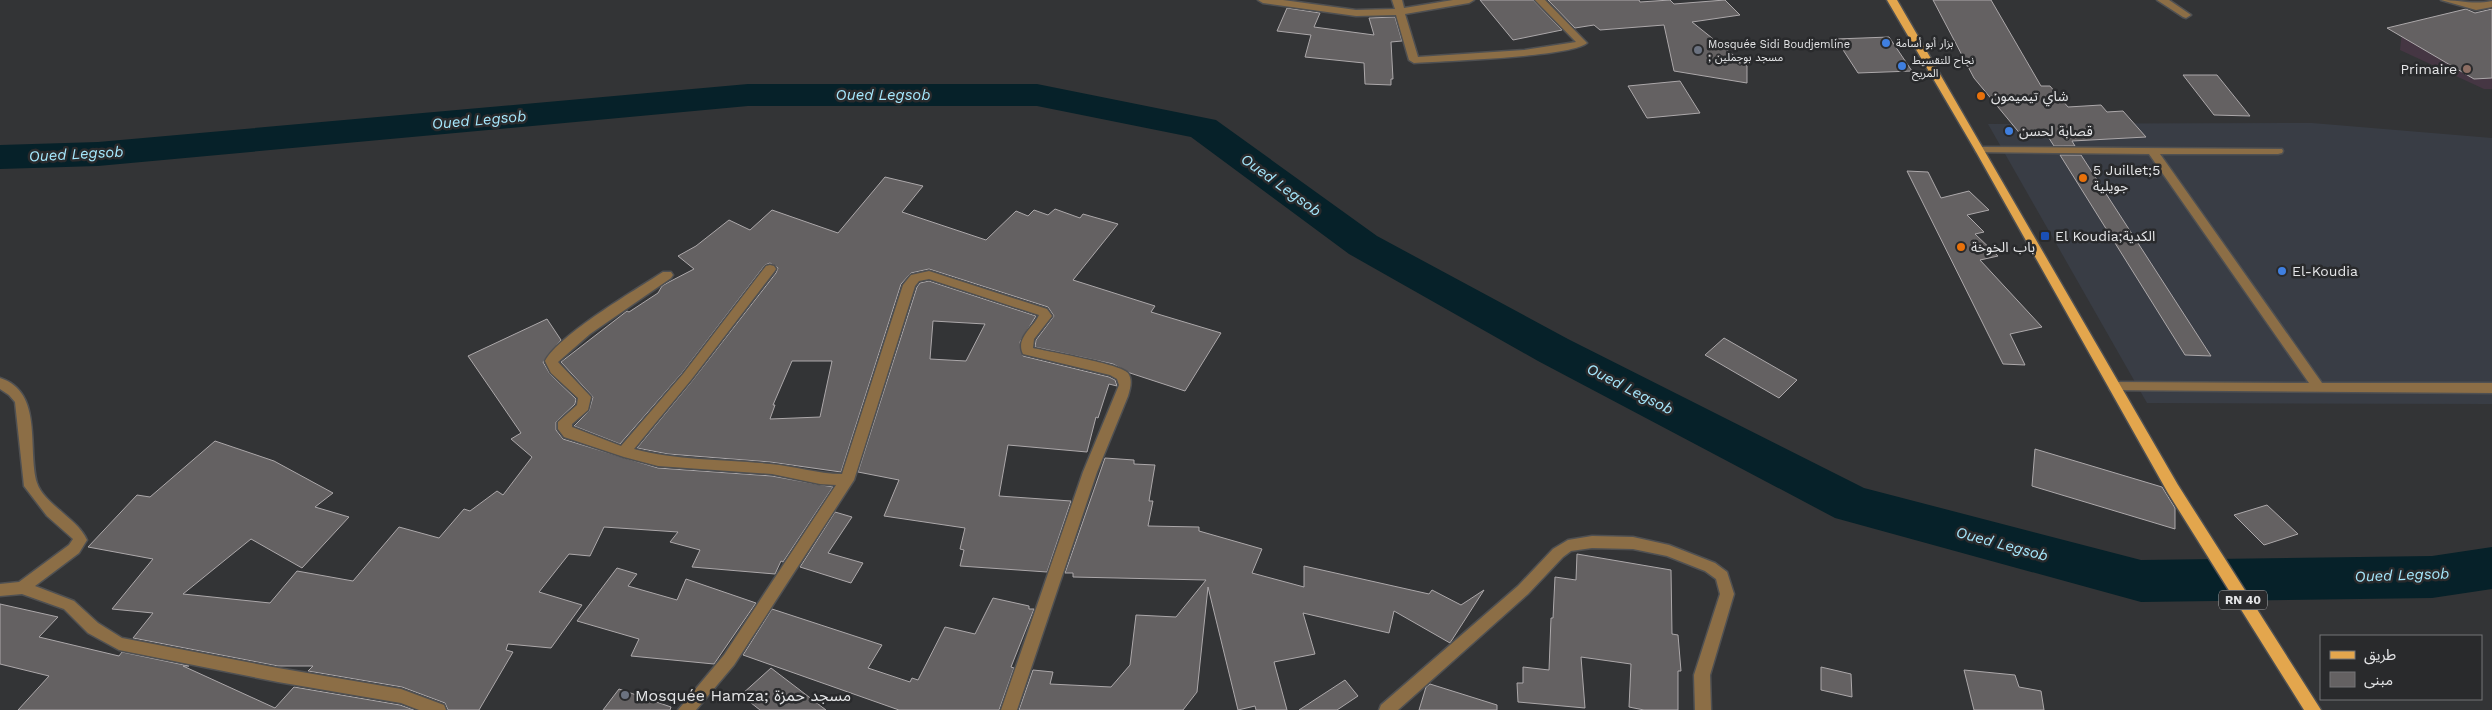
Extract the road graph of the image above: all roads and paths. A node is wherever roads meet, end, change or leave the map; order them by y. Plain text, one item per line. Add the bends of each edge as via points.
1 (1263, 0) edge
2 (1396, 0) edge
3 (1469, 0) edge
4 (1540, 0) edge
5 (1892, 0) edge
6 (2162, 0) edge
7 (2446, 0) edge
8 (2492, 4) edge
9 (1400, 12) junction
10 (2186, 15) dead end
11 (1980, 150) junction
12 (2152, 150) junction
13 (2278, 151) dead end
14 (770, 269) dead end
15 (667, 275) dead end
16 (0, 384) edge
17 (2115, 387) junction
18 (2320, 388) junction
19 (2492, 388) edge
20 (624, 452) junction
21 (847, 480) junction
22 (22, 588) junction
23 (0, 590) edge
24 (438, 710) edge
25 (686, 710) edge
26 (1008, 710) edge
27 (1387, 710) edge
28 (1702, 710) edge
29 (2314, 710) edge

1 - 9 street via 1356,13
2 - 9 street
3 - 9 street
4 - 9 street via 1582,43 1524,53 1418,61 1412,58
5 - 11 main road, RN 40
6 - 10 street
7 - 8 street via 2476,7
11 - 12 street
11 - 17 main road, RN 40
12 - 13 street
12 - 18 street
14 - 20 street
15 - 20 street via 582,334 551,361 554,368 585,397 583,407 565,422 565,429
16 - 22 street via 14,392 21,401 31,486 80,540 74,549
17 - 18 street
17 - 29 main road, RN 40 via 2173,489
18 - 19 street
20 - 21 street via 658,461 772,469 820,479
21 - 25 street via 729,660
21 - 26 street via 909,285 918,277 929,275 1043,312 1046,316 1028,338 1027,350 1123,376 1122,396 1090,472
22 - 23 street
22 - 24 street via 69,605 93,628 119,644 401,696
27 - 28 street via 1523,590 1558,553 1568,546 1592,542 1633,543 1669,551 1710,566 1722,576 1727,594 1702,675

